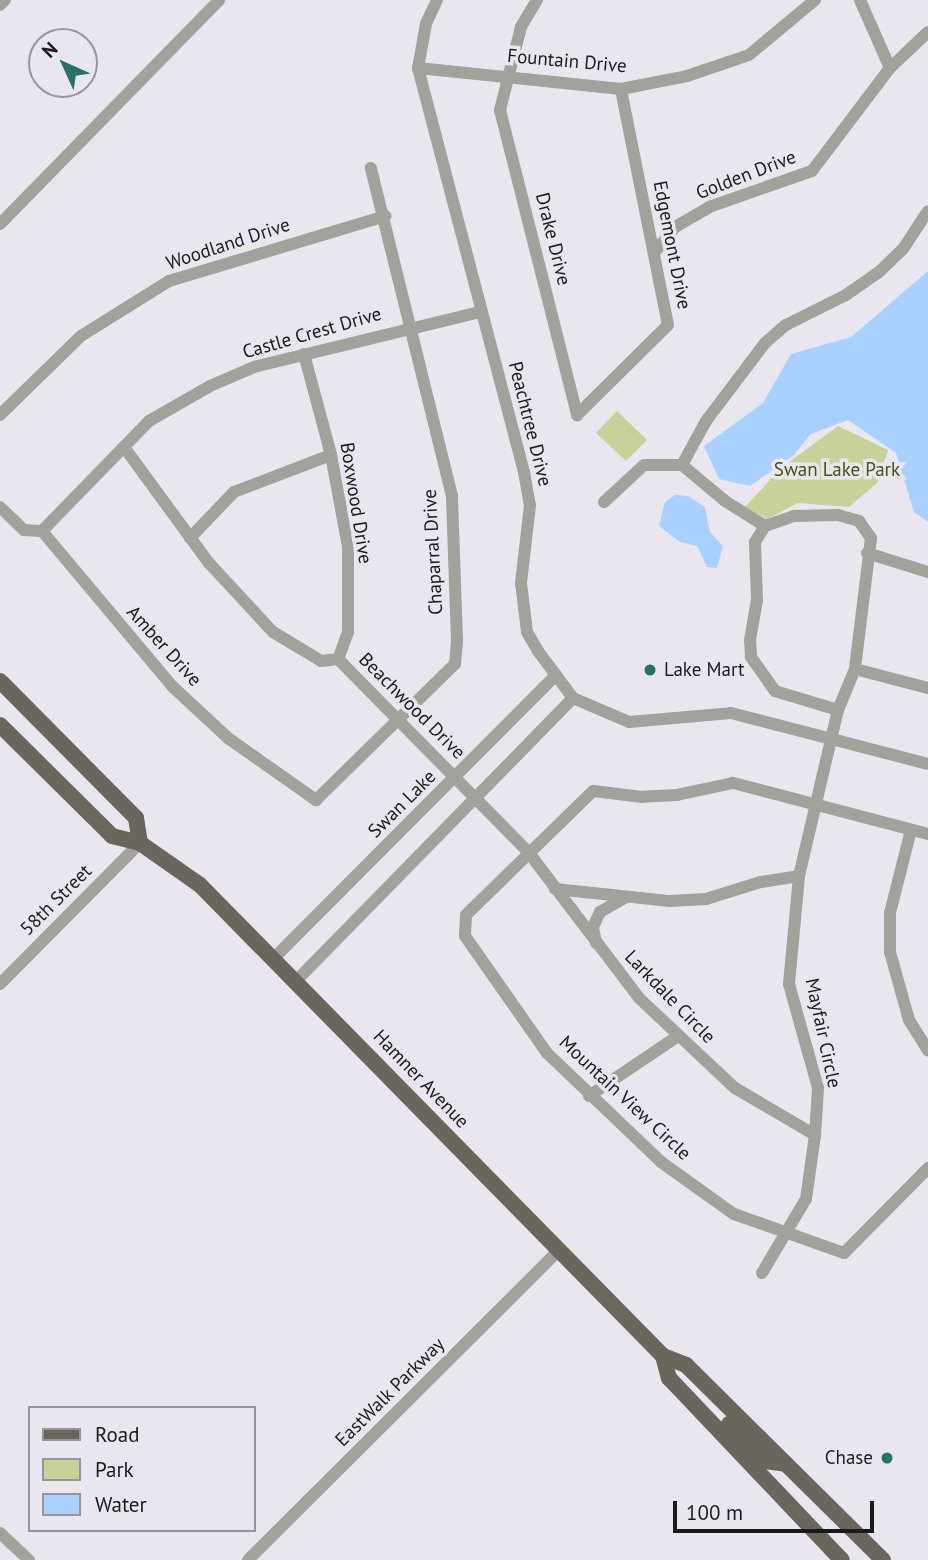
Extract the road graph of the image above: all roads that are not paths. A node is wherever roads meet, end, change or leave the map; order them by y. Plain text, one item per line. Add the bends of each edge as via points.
1 (5, 0) edge
2 (219, 0) edge
3 (437, 0) edge
4 (537, 0) edge
5 (815, 0) edge
6 (860, 0) edge
7 (0, 5) edge
8 (928, 32) edge
9 (418, 68) junction
10 (890, 68) junction
11 (513, 75) junction
12 (621, 89) junction
13 (371, 168) dead end
14 (928, 211) edge
15 (385, 216) junction
16 (0, 224) edge
17 (654, 253) junction
18 (480, 312) junction
19 (410, 326) junction
20 (304, 354) junction
21 (0, 415) edge
22 (577, 415) joint
23 (124, 447) junction
24 (331, 455) junction
25 (682, 465) junction
26 (604, 502) dead end
27 (0, 507) edge
28 (765, 526) junction
29 (42, 531) junction
30 (190, 538) junction
31 (867, 553) junction
32 (928, 572) edge
33 (338, 659) junction
34 (855, 669) junction
35 (556, 675) junction
36 (0, 681) edge
37 (928, 688) edge
38 (573, 698) junction
39 (838, 710) junction
40 (399, 720) junction
41 (0, 725) edge
42 (832, 740) junction
43 (928, 764) edge
44 (456, 778) junction
45 (474, 797) junction
46 (316, 800) joint
47 (815, 805) junction
48 (911, 830) junction
49 (928, 834) edge
50 (140, 843) junction
51 (529, 853) junction
52 (799, 876) junction
53 (555, 889) junction
54 (626, 897) junction
55 (597, 947) junction
56 (273, 959) junction
57 (296, 981) junction
58 (0, 984) edge
59 (678, 1036) junction
60 (928, 1051) edge
61 (589, 1096) junction
62 (815, 1135) junction
63 (928, 1168) edge
64 (786, 1235) junction
65 (559, 1250) junction
66 (762, 1273) dead end
67 (663, 1356) junction
68 (684, 1394) junction
69 (786, 1464) junction
70 (0, 1532) edge
71 (29, 1560) edge
72 (248, 1560) edge
73 (842, 1560) edge
74 (883, 1560) edge

1 - 7 street
2 - 16 street
3 - 9 street, Peachtree Drive via 426,24
4 - 11 street, Drake Drive via 521,27
5 - 12 street, Fountain Drive via 749,55 687,76
6 - 10 street
8 - 10 street, Golden Drive
9 - 11 street, Fountain Drive
9 - 18 street, Peachtree Drive
10 - 17 street, Golden Drive via 812,171 709,207 675,227
11 - 12 street, Fountain Drive
11 - 22 street, Drake Drive via 502,91 500,110
12 - 17 street, Edgemont Drive
13 - 15 street, Chaparral Drive
14 - 25 street via 902,249 878,273 786,325 765,343 705,424
15 - 19 street, Chaparral Drive
15 - 21 street, Woodland Drive via 169,281 81,336
17 - 22 street, Edgemont Drive via 668,325
18 - 19 street, Castle Crest Drive
18 - 35 street, Peachtree Drive via 530,505 520,583 527,632
19 - 20 street, Castle Crest Drive
19 - 40 street, Chaparral Drive via 452,496 457,641 455,664
20 - 23 street, Castle Crest Drive via 254,367 210,386 149,421
20 - 24 street, Boxwood Drive
23 - 29 street, Castle Crest Drive
23 - 30 street, Beachwood Drive
24 - 30 street via 234,492
24 - 33 street, Boxwood Drive via 348,547 348,632
25 - 26 street via 644,466
25 - 28 street via 725,501
27 - 29 street, Amber Drive via 24,530
28 - 31 street, Mayfair Circle via 794,516 838,515 859,521 871,538
28 - 39 street via 753,556 757,586 751,657 775,691
29 - 46 street, Amber Drive via 172,687 228,738
30 - 33 street, Beachwood Drive via 273,632 321,661
31 - 32 street
31 - 34 street, Mayfair Circle
33 - 40 street, Beachwood Drive
34 - 37 street
34 - 39 street, Mayfair Circle
35 - 38 street, Peachtree Drive
35 - 44 street, Swan Lake
36 - 50 main road via 136,818
38 - 42 street via 629,722 731,713
38 - 45 street
39 - 42 street, Mayfair Circle
40 - 44 street, Beachwood Drive
40 - 46 street, Chaparral Drive
41 - 50 main road, Hamner Avenue via 112,836
42 - 43 street
42 - 47 street, Mayfair Circle
44 - 45 street, Beachwood Drive
44 - 56 street, Swan Lake
45 - 51 street, Beachwood Drive
45 - 57 street
47 - 48 street, Mountain View Circle
47 - 51 street, Mountain View Circle via 733,783 677,795 642,797 593,791
47 - 52 street, Mayfair Circle
48 - 49 street, Mountain View Circle
48 - 60 street via 890,913 890,952 909,1020
50 - 56 main road, Hamner Avenue via 200,885
50 - 58 street, 58th Street
51 - 53 street, Larkdale Circle
51 - 61 street, Mountain View Circle via 466,915 465,936 547,1054
52 - 54 street via 706,899
52 - 62 street, Mayfair Circle via 789,984 818,1088
53 - 54 street
53 - 55 street, Larkdale Circle
54 - 55 street via 606,905 595,919
55 - 59 street, Larkdale Circle
56 - 57 main road, Hamner Avenue
57 - 65 main road, Hamner Avenue
59 - 61 street
59 - 62 street, Larkdale Circle via 735,1088
61 - 64 street, Mountain View Circle via 661,1162 734,1214
62 - 64 street, Mayfair Circle via 806,1199
63 - 64 street via 844,1253
64 - 66 street, Mayfair Circle
65 - 67 main road, Hamner Avenue
65 - 72 street, EastWalk Parkway
67 - 68 main road, Hamner Avenue via 669,1378
67 - 69 main road, Hamner Avenue via 686,1365
68 - 69 main road via 706,1402 765,1461
68 - 73 main road, Hamner Avenue
69 - 74 main road, Hamner Avenue
70 - 71 street

